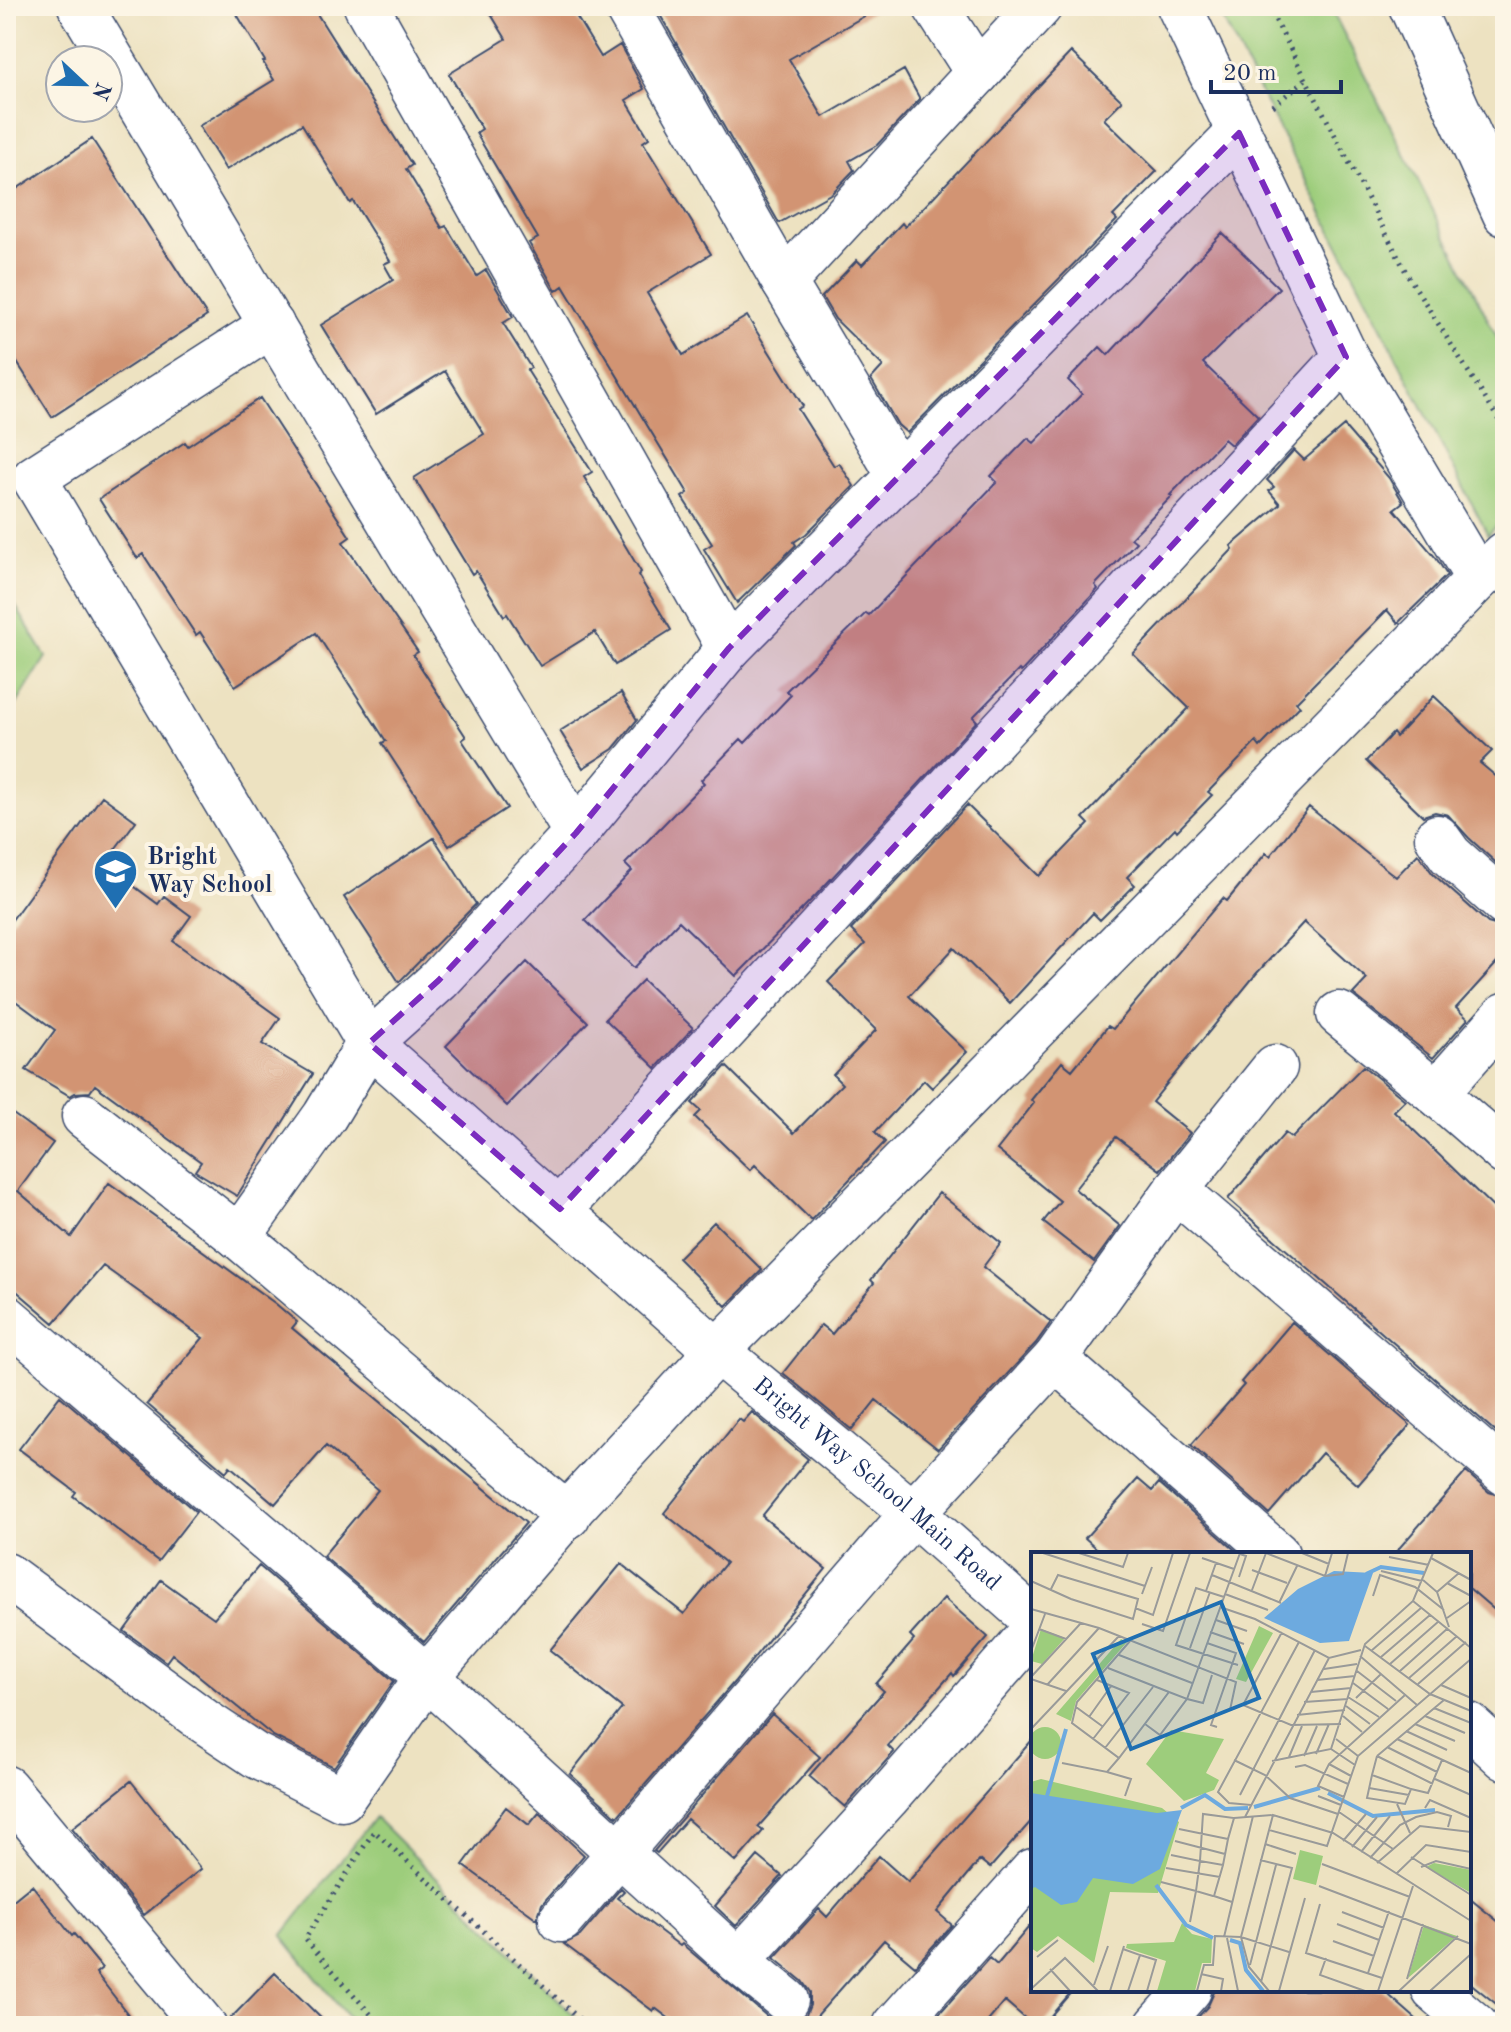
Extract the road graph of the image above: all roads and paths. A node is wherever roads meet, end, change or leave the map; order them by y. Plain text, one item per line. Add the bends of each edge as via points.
1 (80, 6) edge
2 (366, 6) edge
3 (626, 6) edge
4 (935, 6) edge
5 (1040, 6) edge
6 (1179, 6) edge
7 (1268, 6) edge
8 (1411, 6) edge
9 (978, 73) junction
10 (1239, 133) junction
11 (1505, 214) edge
12 (784, 282) junction
13 (272, 325) junction
14 (1346, 357) junction
15 (1505, 430) edge
16 (900, 477) junction
17 (1491, 567) edge
18 (729, 648) junction
19 (576, 833) junction
20 (1437, 837) dead end
21 (1505, 904) edge
22 (1339, 1014) dead end
23 (1505, 1015) edge
24 (369, 1043) junction
25 (1275, 1067) dead end
26 (1436, 1093) junction
27 (84, 1116) dead end
28 (1505, 1153) edge
29 (1176, 1190) junction
30 (560, 1209) junction
31 (239, 1237) junction
32 (6, 1317) edge
33 (717, 1351) junction
34 (1055, 1359) junction
35 (1505, 1473) edge
36 (913, 1513) junction
37 (568, 1516) junction
38 (1275, 1552) edge
39 (6, 1575) edge
40 (1031, 1617) edge
41 (1031, 1633) edge
42 (427, 1677) junction
43 (1471, 1727) edge
44 (1505, 1758) edge
45 (6, 1788) edge
46 (619, 1854) junction
47 (1031, 1873) edge
48 (561, 1920) dead end
49 (738, 1961) junction
50 (1187, 1992) edge
51 (786, 2000) dead end
52 (204, 2026) edge
53 (381, 2026) edge
54 (587, 2026) edge
55 (895, 2026) edge
56 (1157, 2026) edge

1 - 13 street
2 - 18 street
3 - 12 street
4 - 9 street
5 - 9 street
6 - 10 street
7 - 15 path via 1407,274
8 - 11 street
9 - 12 street
10 - 14 street
10 - 16 street
12 - 16 street
13 - 19 street
13 - 24 street, Bright Way School Main Road via 34,478
14 - 17 street
14 - 30 street
16 - 18 street
17 - 33 street
18 - 19 street
19 - 24 street via 439,980
20 - 21 street
22 - 26 street
23 - 26 street
24 - 30 street, Bright Way School Main Road
24 - 31 street via 325,1116
25 - 29 street
26 - 28 street
27 - 31 street
29 - 34 street
29 - 35 street
30 - 33 street, Bright Way School Main Road
31 - 37 street
32 - 42 street
33 - 36 street, Bright Way School Main Road
33 - 37 street
34 - 36 street
34 - 38 street
36 - 40 street, Bright Way School Main Road
36 - 46 street
37 - 42 street
39 - 42 street via 255,1755 342,1799
41 - 49 street
42 - 46 street
43 - 44 street
45 - 52 street
46 - 48 street
46 - 49 street
47 - 55 street
49 - 51 street
50 - 56 street
53 - 54 path via 305,1939 374,1831

